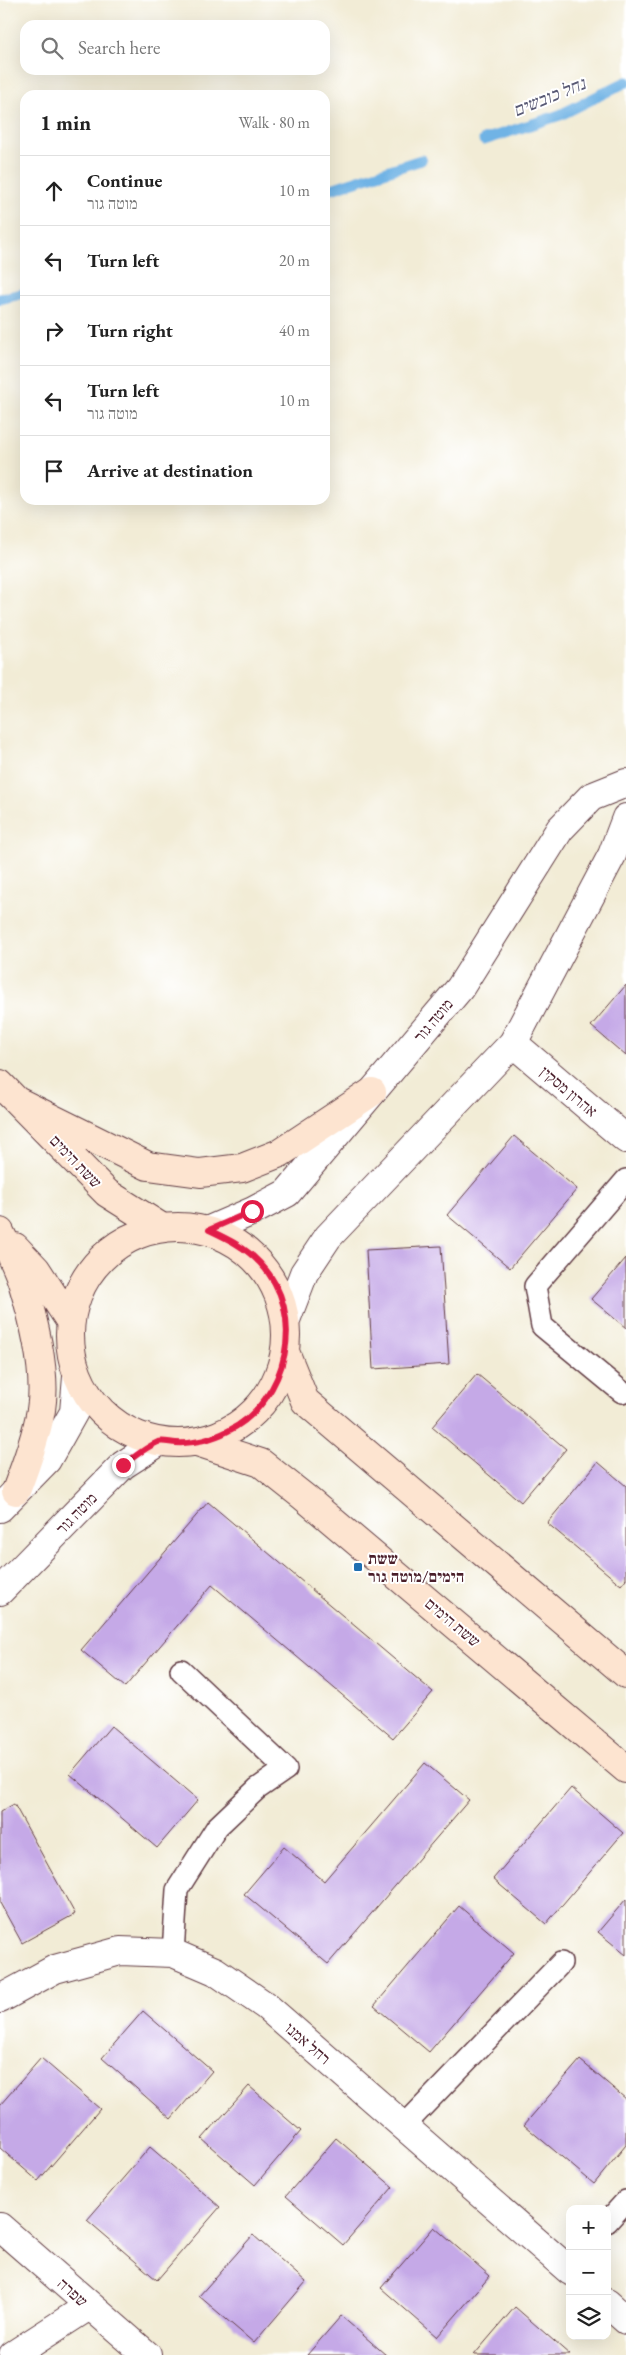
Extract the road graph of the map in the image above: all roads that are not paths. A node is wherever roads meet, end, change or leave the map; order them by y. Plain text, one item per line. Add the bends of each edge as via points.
1 (626, 783) edge
2 (626, 818) edge
3 (513, 1043) junction
4 (8, 1092) edge
5 (372, 1092) junction
6 (626, 1139) edge
7 (626, 1180) edge
8 (161, 1227) junction
9 (209, 1230) junction
10 (0, 1232) edge
11 (286, 1320) junction
12 (70, 1321) junction
13 (286, 1354) junction
14 (77, 1377) junction
15 (622, 1392) dead end
16 (159, 1442) junction
17 (197, 1442) junction
18 (8, 1500) edge
19 (0, 1592) edge
20 (181, 1670) dead end
21 (626, 1674) edge
22 (626, 1769) edge
23 (173, 1954) junction
24 (561, 1962) dead end
25 (0, 1999) edge
26 (404, 2126) junction
27 (626, 2201) edge
28 (611, 2218) edge
29 (0, 2227) edge
30 (566, 2265) edge
31 (89, 2306) junction
32 (611, 2307) edge
33 (626, 2320) edge
34 (13, 2355) edge
35 (147, 2355) edge

1 - 5 street, מוטה גור via 591,797 560,830 460,988
2 - 3 street via 612,855
3 - 6 street, אהרון מסקין
3 - 11 street via 328,1237 304,1273
4 - 5 main road via 148,1166 200,1173 242,1168 280,1153
4 - 8 main road, ששת הימים via 107,1193
5 - 9 street, מוטה גור via 288,1193
7 - 15 lane via 535,1286 542,1326
8 - 9 main road
8 - 12 main road via 127,1238 99,1259 79,1288
9 - 11 main road via 237,1243 261,1264 278,1290
10 - 12 main road via 36,1268
10 - 18 main road via 23,1284 41,1373 40,1416 34,1440
11 - 13 main road
12 - 14 main road via 70,1350
13 - 17 main road via 275,1386 255,1412 228,1431
13 - 21 main road via 305,1402
14 - 16 main road via 104,1413 125,1429
14 - 18 street via 74,1412 46,1460
16 - 17 main road
16 - 19 street, מוטה גור via 123,1465
17 - 22 main road, ששת הימים via 261,1463
20 - 23 lane via 286,1769 257,1790 217,1827 177,1890
23 - 25 street, רחל אמנו via 120,1951 55,1969
23 - 26 street, רחל אמנו via 216,1971 266,2006
24 - 26 lane
26 - 30 street, רחל אמנו
27 - 28 lane
29 - 31 street, שפרה
31 - 34 street
31 - 35 street, שפרה
32 - 33 street

